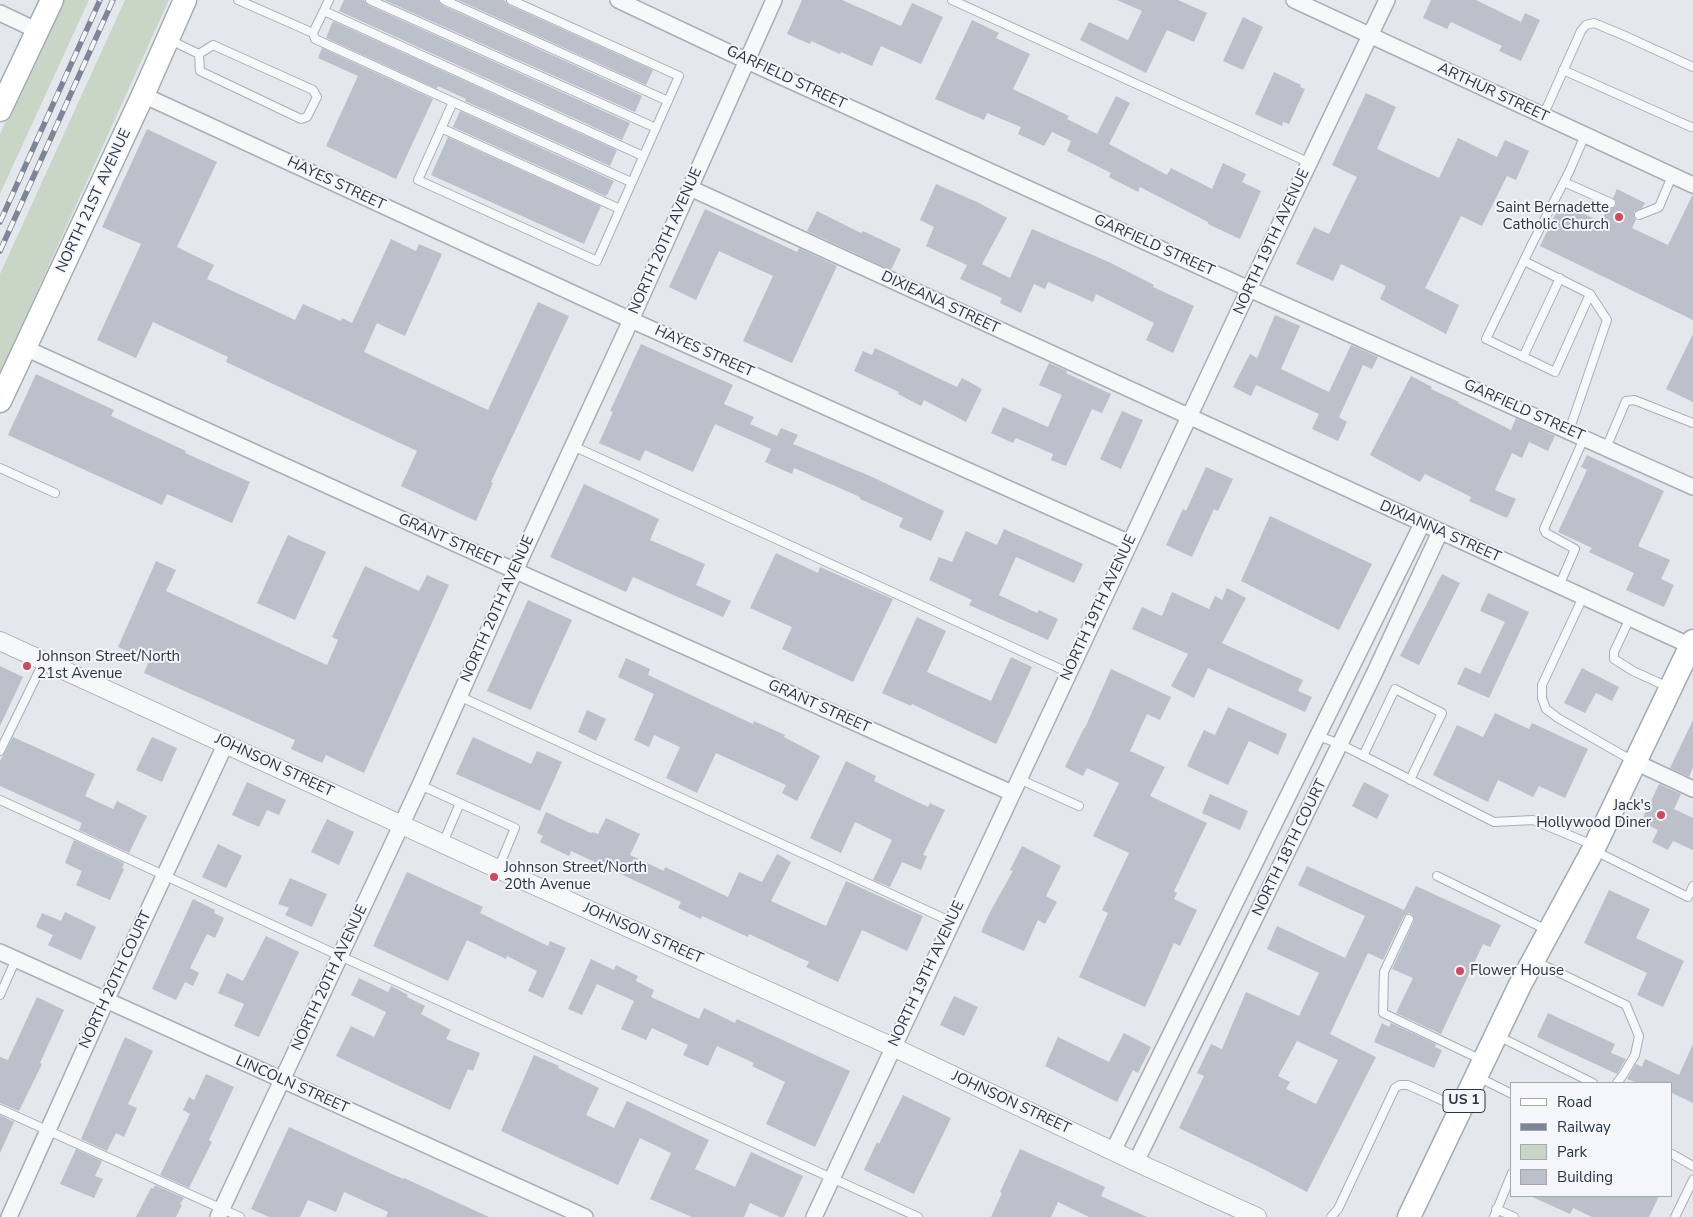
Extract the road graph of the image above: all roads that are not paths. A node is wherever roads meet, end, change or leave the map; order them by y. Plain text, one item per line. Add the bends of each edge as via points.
1 (52, 0) edge
2 (186, 0) edge
3 (238, 0) edge
4 (329, 0) edge
5 (370, 0) edge
6 (444, 0) edge
7 (511, 0) edge
8 (618, 0) edge
9 (774, 0) edge
10 (952, 0) edge
11 (1294, 0) edge
12 (1388, 0) edge
13 (324, 11) junction
14 (0, 13) edge
15 (38, 31) junction
16 (313, 33) junction
17 (1370, 36) junction
18 (168, 39) junction
19 (199, 54) junction
20 (747, 61) junction
21 (1693, 67) edge
22 (1563, 70) junction
23 (144, 95) junction
24 (668, 101) junction
25 (453, 102) junction
26 (0, 110) edge
27 (1543, 116) junction
28 (1691, 127) dead end
29 (441, 128) junction
30 (656, 128) junction
31 (1585, 135) junction
32 (644, 156) junction
33 (1310, 163) junction
34 (1672, 176) junction
35 (632, 182) junction
36 (1564, 182) junction
37 (1693, 185) edge
38 (690, 188) junction
39 (1610, 204) dead end
40 (620, 209) junction
41 (1639, 215) dead end
42 (1524, 261) junction
43 (1560, 278) junction
44 (1249, 289) junction
45 (1590, 294) junction
46 (631, 320) junction
47 (25, 348) junction
48 (1523, 357) junction
49 (0, 401) edge
50 (1189, 417) junction
51 (1693, 423) edge
52 (1568, 431) junction
53 (1584, 438) junction
54 (573, 446) junction
55 (1606, 448) junction
56 (0, 468) edge
57 (1693, 487) edge
58 (55, 493) dead end
59 (1422, 524) junction
60 (1440, 532) junction
61 (1130, 543) junction
62 (515, 571) junction
63 (1559, 586) junction
64 (1583, 597) junction
65 (1630, 618) junction
66 (0, 641) edge
67 (1692, 643) edge
68 (44, 661) junction
69 (1069, 673) junction
70 (1670, 688) junction
71 (459, 696) junction
72 (1318, 736) junction
73 (226, 743) junction
74 (1340, 744) junction
75 (0, 751) edge
76 (1363, 756) junction
77 (1635, 762) junction
78 (1019, 779) junction
79 (1410, 780) junction
80 (420, 785) junction
81 (1693, 789) edge
82 (1012, 793) junction
83 (0, 800) edge
84 (460, 803) junction
85 (1079, 806) dead end
86 (402, 825) junction
87 (443, 844) junction
88 (1594, 848) junction
89 (498, 869) junction
90 (164, 875) junction
91 (1437, 876) dead end
92 (1693, 886) edge
93 (1409, 919) dead end
94 (952, 922) junction
95 (1548, 931) junction
96 (0, 952) edge
97 (340, 956) junction
98 (16, 960) junction
99 (1533, 960) junction
100 (0, 995) edge
101 (106, 1001) junction
102 (1496, 1035) junction
103 (893, 1047) junction
104 (1480, 1068) junction
105 (282, 1080) junction
106 (1591, 1082) edge
107 (1618, 1082) edge
108 (1510, 1092) edge
109 (0, 1109) edge
110 (1460, 1109) junction
111 (48, 1131) junction
112 (1113, 1151) junction
113 (1673, 1155) edge
114 (1136, 1162) junction
115 (1693, 1166) edge
116 (832, 1178) junction
117 (1510, 1178) edge
118 (1693, 1180) edge
119 (220, 1213) edge
120 (1495, 1213) edge
121 (1252, 1216) edge
122 (9, 1217) edge
123 (240, 1217) edge
124 (585, 1217) edge
125 (814, 1217) edge
126 (918, 1217) edge
127 (1331, 1217) edge
128 (1409, 1217) edge
129 (1514, 1217) edge
130 (1675, 1217) edge

1 - 15 main road
2 - 18 main road, NORTH 21ST AVENUE
3 - 16 lane
4 - 13 lane
5 - 30 lane
6 - 24 lane
7 - 24 lane via 679,76
8 - 20 street, GARFIELD STREET
9 - 20 street, NORTH 20TH AVENUE
10 - 33 lane
11 - 17 street, ARTHUR STREET
12 - 17 street, NORTH 19TH AVENUE
13 - 16 lane
13 - 32 lane
14 - 15 street
15 - 26 main road
16 - 25 lane via 315,38
17 - 27 street, ARTHUR STREET
17 - 33 street, NORTH 19TH AVENUE
18 - 19 lane
18 - 23 main road, NORTH 21ST AVENUE
19 - 19 lane via 213,45 312,90 317,96 307,117 301,118 200,71
20 - 38 street, NORTH 20TH AVENUE
20 - 44 street, GARFIELD STREET
21 - 22 lane via 1594,23 1581,30
22 - 27 lane
22 - 28 lane
23 - 46 street, HAYES STREET
23 - 47 main road, NORTH 21ST AVENUE
24 - 30 lane
25 - 29 lane
25 - 35 lane
27 - 31 street, ARTHUR STREET
29 - 40 lane
29 - 40 lane via 418,180 597,260
30 - 32 lane
31 - 34 street, ARTHUR STREET
31 - 36 lane
32 - 35 lane
33 - 44 street, NORTH 19TH AVENUE
34 - 37 street, ARTHUR STREET
34 - 41 lane via 1659,207
35 - 40 lane
36 - 39 lane
36 - 42 lane
38 - 46 street, NORTH 20TH AVENUE
38 - 50 street, DIXIEANA STREET
42 - 43 lane
42 - 48 lane via 1486,339
43 - 45 lane
43 - 48 lane
44 - 50 street, NORTH 19TH AVENUE
44 - 52 street, GARFIELD STREET
45 - 48 lane via 1554,372
45 - 52 lane via 1607,320
46 - 54 street, NORTH 20TH AVENUE
46 - 61 street, HAYES STREET
47 - 49 main road, NORTH 21ST AVENUE
47 - 62 street, GRANT STREET
50 - 59 street, DIXIANNA STREET
50 - 61 street, NORTH 19TH AVENUE
51 - 55 lane via 1634,400 1626,401
52 - 53 street, GARFIELD STREET
53 - 55 street, GARFIELD STREET
53 - 63 lane via 1544,529 1574,549
54 - 62 street, NORTH 20TH AVENUE
54 - 69 lane
55 - 57 street, GARFIELD STREET
56 - 58 lane
59 - 60 street, DIXIANNA STREET
59 - 72 street, NORTH 18TH COURT
60 - 63 street, DIXIANNA STREET
60 - 74 street, NORTH 18TH COURT
61 - 69 street, NORTH 19TH AVENUE
62 - 71 street, NORTH 20TH AVENUE
62 - 82 street, GRANT STREET
63 - 64 street, DIXIANNA STREET
64 - 65 street, DIXIANNA STREET
64 - 77 lane via 1542,685 1542,698 1546,709
65 - 67 street, DIXIANNA STREET
65 - 70 lane via 1614,652 1614,659 1633,672
66 - 68 street, JOHNSON STREET
67 - 70 main road, US 1
68 - 73 street, JOHNSON STREET
68 - 75 lane
69 - 78 street, NORTH 19TH AVENUE
70 - 77 main road, US 1
71 - 80 street, NORTH 20TH AVENUE
71 - 94 lane
72 - 74 lane
72 - 112 street, NORTH 18TH COURT
73 - 86 street, JOHNSON STREET
73 - 90 street, NORTH 20TH COURT
74 - 76 lane
74 - 114 street, NORTH 18TH COURT
76 - 79 lane
76 - 79 lane via 1395,689 1442,713
77 - 81 street
77 - 88 main road, US 1
78 - 82 street, NORTH 19TH AVENUE
78 - 85 lane
79 - 88 lane via 1494,822 1532,820
80 - 84 lane
80 - 86 street, NORTH 20TH AVENUE
82 - 94 street, NORTH 19TH AVENUE
83 - 90 lane
84 - 87 lane
84 - 89 lane via 516,828
86 - 87 street, JOHNSON STREET
86 - 97 street, NORTH 20TH AVENUE
87 - 89 street, JOHNSON STREET
88 - 92 lane via 1688,897
88 - 95 main road, US 1
89 - 103 street, JOHNSON STREET
90 - 97 lane
90 - 101 street, NORTH 20TH COURT
91 - 95 lane
93 - 104 lane via 1384,972 1383,1013
94 - 103 street, NORTH 19TH AVENUE
95 - 99 main road, US 1
96 - 98 street, LINCOLN STREET
97 - 105 street, NORTH 20TH AVENUE
97 - 116 lane
98 - 100 lane
98 - 101 street, LINCOLN STREET
99 - 102 main road, US 1
99 - 107 lane via 1626,1005 1639,1036 1635,1054
101 - 105 street, LINCOLN STREET
101 - 111 street, NORTH 20TH COURT
102 - 104 main road, US 1
102 - 106 lane
103 - 112 street, JOHNSON STREET
103 - 116 street, NORTH 19TH AVENUE
104 - 108 lane
104 - 110 main road, US 1
105 - 119 street, NORTH 20TH AVENUE
105 - 124 street, LINCOLN STREET
109 - 111 lane
110 - 127 lane via 1408,1085 1396,1088
110 - 128 main road, US 1
111 - 119 lane
111 - 122 street, NORTH 20TH COURT
112 - 114 street, JOHNSON STREET
113 - 115 lane
114 - 121 street, JOHNSON STREET
116 - 125 street, NORTH 19TH AVENUE
116 - 126 lane
117 - 120 lane
118 - 130 lane
119 - 123 lane
120 - 129 lane

